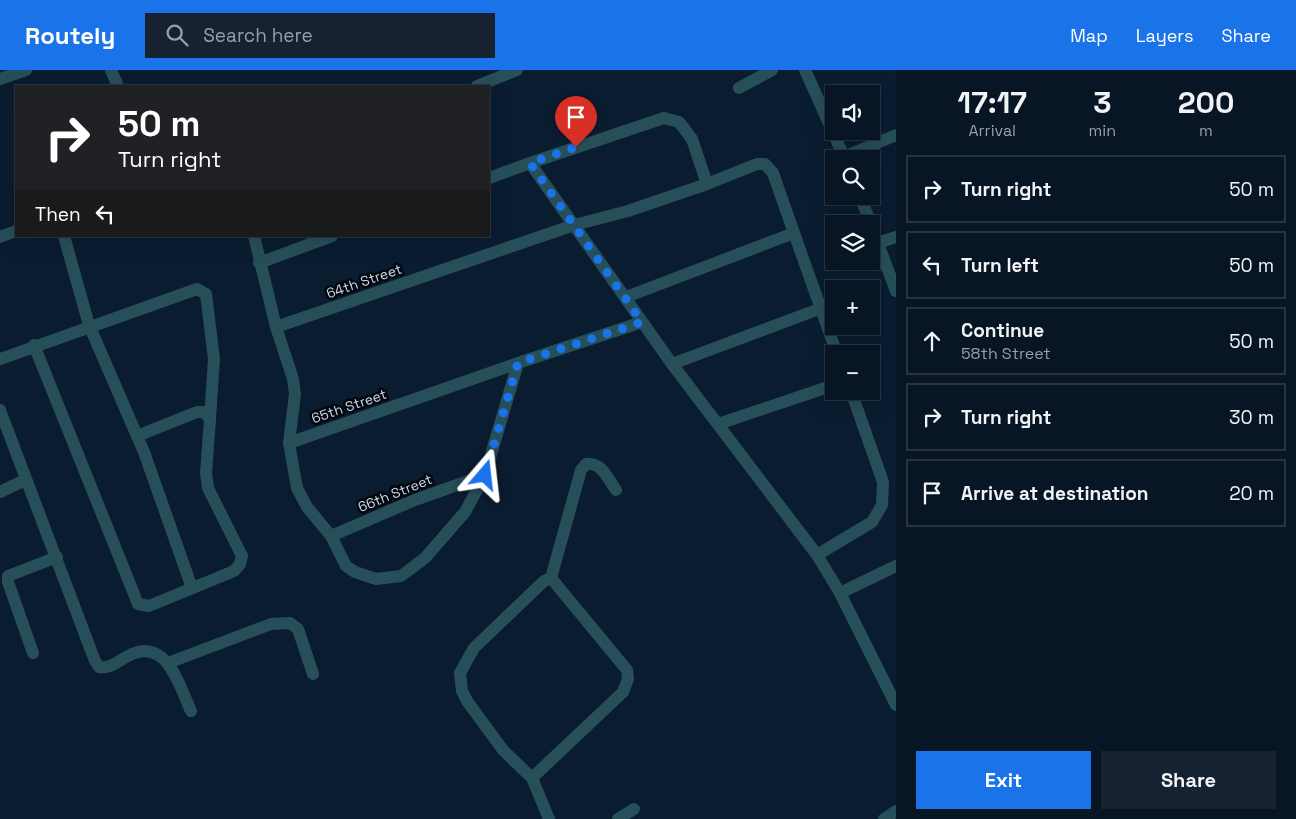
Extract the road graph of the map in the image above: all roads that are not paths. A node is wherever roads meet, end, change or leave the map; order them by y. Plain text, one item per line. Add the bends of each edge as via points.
1 (26, 70) edge
2 (112, 70) edge
3 (517, 70) edge
4 (772, 70) edge
5 (806, 70) edge
6 (0, 79) edge
7 (118, 85) edge
8 (480, 85) edge
9 (739, 88) dead end
10 (896, 134) edge
11 (841, 150) edge
12 (861, 150) edge
13 (530, 163) junction
14 (490, 178) edge
15 (707, 184) junction
16 (574, 224) junction
17 (15, 231) edge
18 (794, 233) junction
19 (0, 237) edge
20 (64, 237) edge
21 (254, 237) edge
22 (329, 237) edge
23 (896, 237) edge
24 (880, 242) edge
25 (880, 248) edge
26 (260, 263) junction
27 (896, 292) edge
28 (626, 297) junction
29 (819, 309) junction
30 (642, 322) junction
31 (89, 325) junction
32 (276, 327) junction
33 (34, 345) junction
34 (833, 345) edge
35 (0, 359) edge
36 (518, 363) junction
37 (672, 364) junction
38 (825, 388) edge
39 (854, 400) edge
40 (0, 410) edge
41 (210, 419) junction
42 (718, 424) junction
43 (137, 436) junction
44 (289, 443) junction
45 (485, 475) junction
46 (25, 480) junction
47 (616, 490) dead end
48 (0, 492) edge
49 (330, 536) junction
50 (817, 555) junction
51 (57, 556) junction
52 (896, 566) edge
53 (551, 578) junction
54 (192, 588) junction
55 (840, 593) junction
56 (33, 653) dead end
57 (168, 663) junction
58 (313, 674) dead end
59 (896, 705) edge
60 (191, 711) dead end
61 (532, 778) junction
62 (634, 810) dead end
63 (896, 811) edge
64 (549, 819) edge
65 (618, 819) edge
66 (884, 819) edge

1 - 6 street
2 - 7 street
3 - 8 street
4 - 9 street
5 - 11 street
10 - 12 street
13 - 14 street
13 - 15 street via 664,118 679,122 692,139
13 - 16 street
15 - 16 street, 64th Street via 628,211
15 - 18 street, 64th Street via 757,164 765,164 773,173
16 - 28 street
16 - 32 street, 64th Street
17 - 19 street
18 - 28 street
18 - 29 street
20 - 31 street
21 - 26 street
22 - 26 street
23 - 24 street
25 - 27 street
26 - 32 street
28 - 30 street
29 - 34 street
29 - 37 street
30 - 36 street, 65th Street
30 - 37 street
31 - 33 street
31 - 41 street via 202,290 206,294 214,359
31 - 43 street
32 - 44 street via 295,394
33 - 35 street
33 - 54 street via 138,604 149,606
36 - 44 street, 65th Street
36 - 45 street
37 - 42 street
38 - 42 street
39 - 50 street via 883,482 882,505 872,522
40 - 46 street
41 - 43 street via 204,412 197,412
41 - 54 street via 208,488 242,556 234,571
42 - 50 street
43 - 54 street
44 - 49 street via 297,488 307,507
45 - 49 street, 66th Street via 414,500
45 - 49 street via 465,512 448,534 420,563 401,576 376,578 355,572 346,566
46 - 48 street
46 - 51 street
47 - 53 street via 600,467 586,464 581,470
50 - 55 street
51 - 56 street via 8,576
51 - 57 street via 99,667 106,668 132,654 143,652 160,654
52 - 55 street
53 - 61 street via 474,648 460,673 467,701 503,750
53 - 61 street via 627,670 628,678 623,692
55 - 59 street
57 - 58 street via 271,624 285,622 298,629
57 - 60 street
61 - 64 street
62 - 65 street
63 - 66 street

